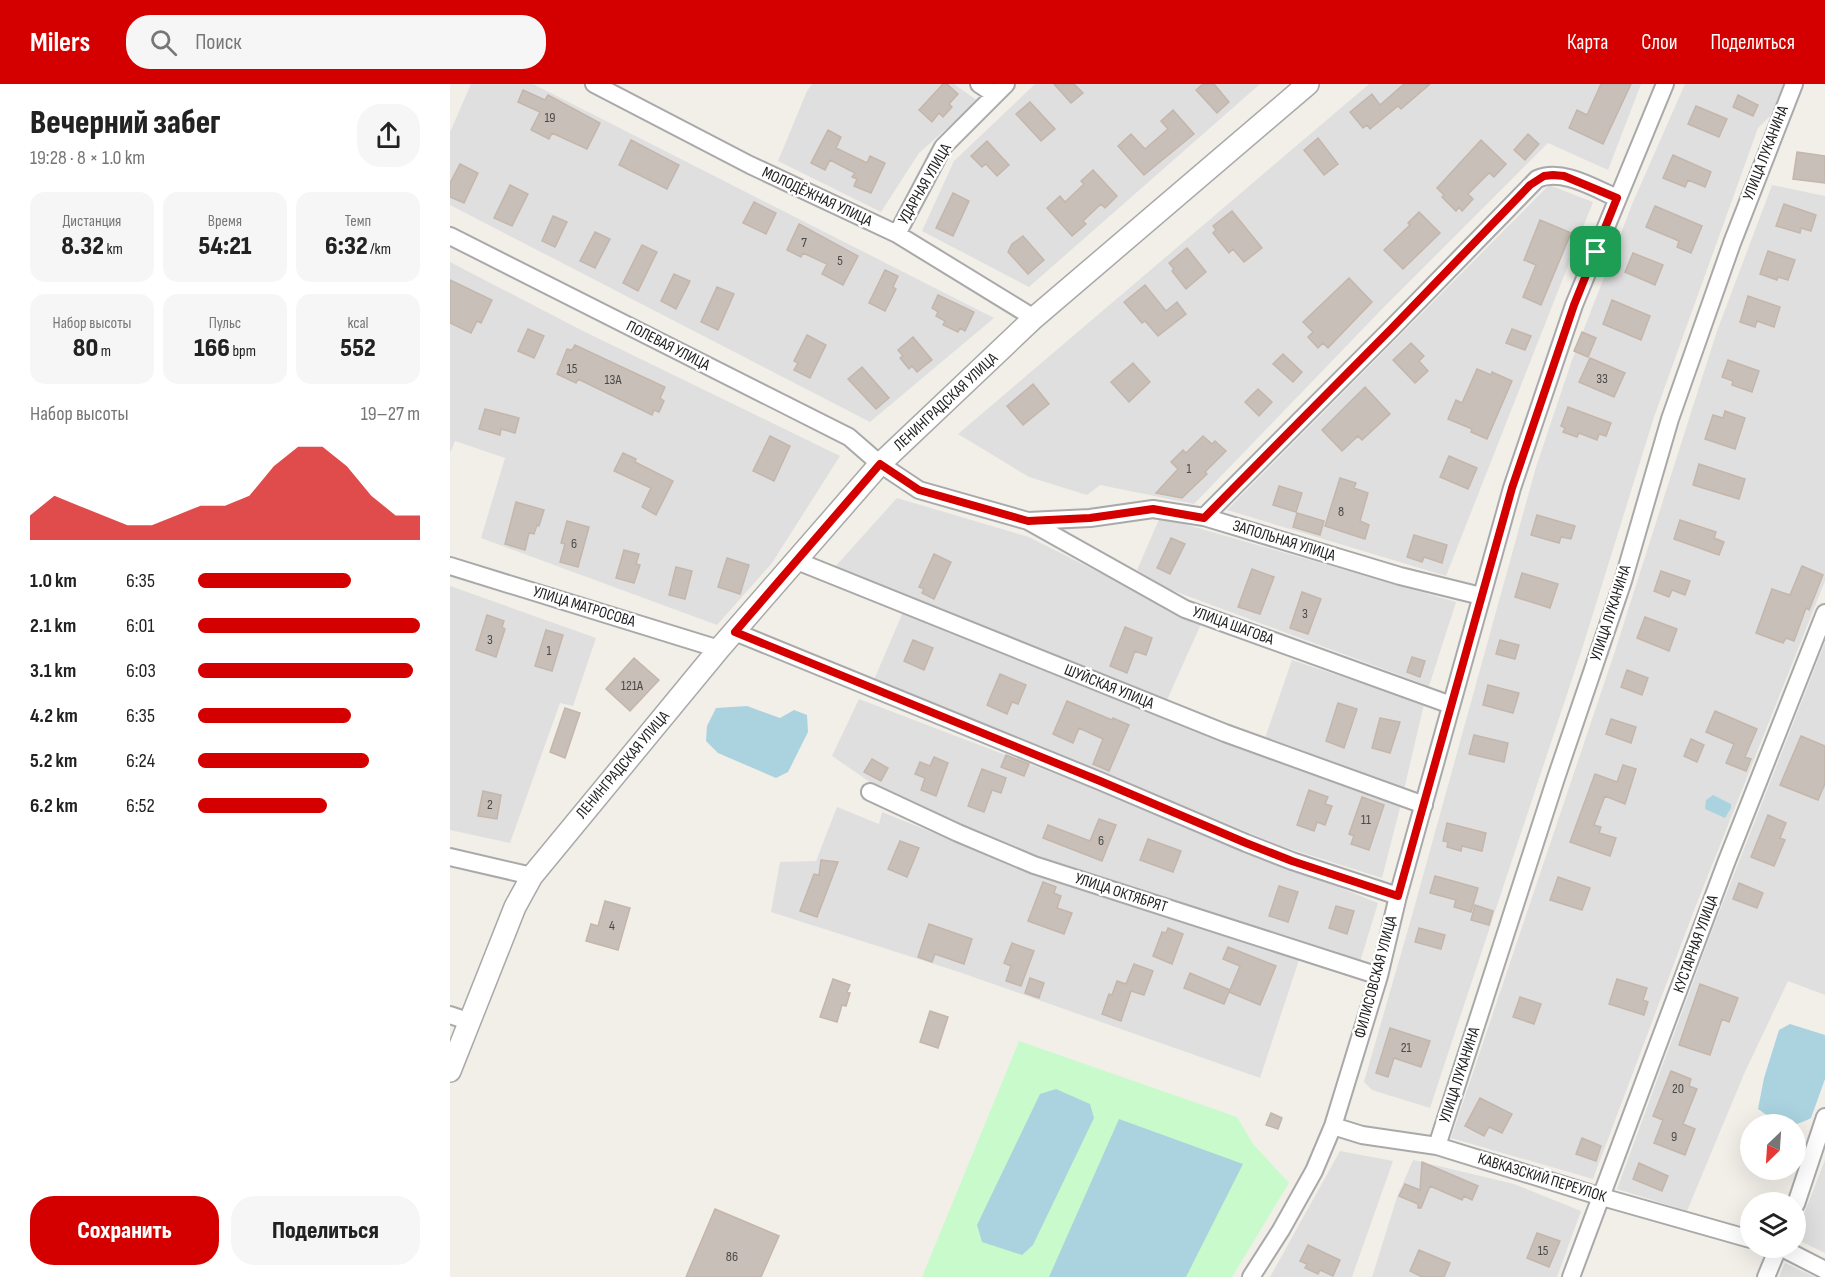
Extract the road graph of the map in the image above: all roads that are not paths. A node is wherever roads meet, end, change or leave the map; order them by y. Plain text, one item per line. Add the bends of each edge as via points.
1 (594, 84) edge
2 (979, 84) edge
3 (1308, 84) edge
4 (1665, 84) edge
5 (1794, 84) edge
6 (1000, 89) edge
7 (1617, 198) junction
8 (897, 234) junction
9 (450, 236) edge
10 (1034, 318) junction
11 (880, 464) junction
12 (1204, 518) junction
13 (1028, 521) junction
14 (796, 561) junction
15 (450, 566) edge
16 (1481, 596) junction
17 (1825, 613) edge
18 (735, 632) junction
19 (719, 649) junction
20 (1451, 705) junction
21 (870, 792) dead end
22 (1424, 805) junction
23 (450, 857) edge
24 (532, 876) junction
25 (1398, 896) junction
26 (1379, 976) junction
27 (450, 1015) edge
28 (471, 1022) junction
29 (450, 1071) edge
30 (1825, 1117) edge
31 (1333, 1126) junction
32 (1437, 1146) junction
33 (1800, 1192) edge
34 (1602, 1197) junction
35 (1740, 1236) edge
36 (1775, 1258) edge
37 (1800, 1258) edge
38 (1825, 1270) edge
39 (1251, 1277) edge
40 (1571, 1277) edge
41 (1766, 1277) edge

1 - 8 street, МОЛОДЁЖНАЯ УЛИЦА via 750,165
2 - 6 street
3 - 10 street, ЛЕНИНГРАДСКАЯ УЛИЦА
4 - 7 street, ФИЛИСОВСКАЯ УЛИЦА
5 - 32 street, УЛИЦА ЛУКАНИНА via 1670,419 1623,581
6 - 8 street, УДАРНАЯ УЛИЦА via 943,147
7 - 12 street via 1564,176 1537,179
7 - 16 street, ФИЛИСОВСКАЯ УЛИЦА via 1544,388
8 - 10 street, МОЛОДЁЖНАЯ УЛИЦА
9 - 11 street, ПОЛЕВАЯ УЛИЦА via 849,437
10 - 11 street, ЛЕНИНГРАДСКАЯ УЛИЦА
11 - 13 street, ЗАПОЛЬНАЯ УЛИЦА via 919,490
11 - 14 street, ЛЕНИНГРАДСКАЯ УЛИЦА
12 - 13 street, ЗАПОЛЬНАЯ УЛИЦА via 1153,509
12 - 16 street, ЗАПОЛЬНАЯ УЛИЦА
13 - 20 street, УЛИЦА ШАГОВА via 1185,609
14 - 18 street, ЛЕНИНГРАДСКАЯ УЛИЦА
14 - 22 street, ШУЙСКАЯ УЛИЦА via 1203,725
15 - 19 street, УЛИЦА МАТРОСОВА
16 - 20 street, ФИЛИСОВСКАЯ УЛИЦА
17 - 34 street, КУСТАРНАЯ УЛИЦА via 1726,863
18 - 19 street, ЛЕНИНГРАДСКАЯ УЛИЦА
18 - 25 street via 1246,843
19 - 24 street, ЛЕНИНГРАДСКАЯ УЛИЦА
20 - 22 street, ФИЛИСОВСКАЯ УЛИЦА
21 - 26 street, УЛИЦА ОКТЯБРЯТ via 1034,865
22 - 25 street, ФИЛИСОВСКАЯ УЛИЦА
23 - 24 street
24 - 28 street, ЛЕНИНГРАДСКАЯ УЛИЦА via 515,907
25 - 26 street, ФИЛИСОВСКАЯ УЛИЦА
26 - 31 street, ФИЛИСОВСКАЯ УЛИЦА
27 - 28 street
28 - 29 street, ЛЕНИНГРАДСКАЯ УЛИЦА
30 - 33 street
31 - 32 street, КАВКАЗСКИЙ ПЕРЕУЛОК via 1362,1135
31 - 39 street, ФИЛИСОВСКАЯ УЛИЦА via 1314,1171
32 - 34 street, КАВКАЗСКИЙ ПЕРЕУЛОК
34 - 35 street, КАВКАЗСКИЙ ПЕРЕУЛОК
34 - 40 street, КУСТАРНАЯ УЛИЦА
36 - 41 street
37 - 38 street

